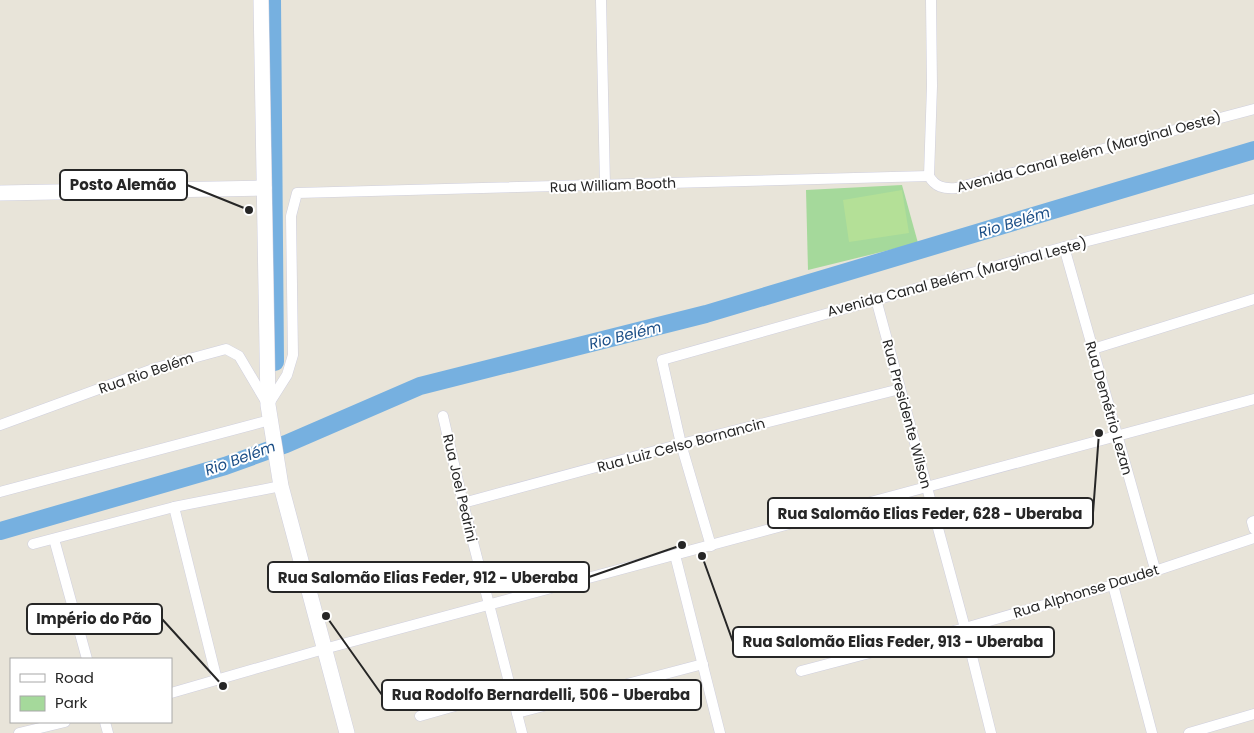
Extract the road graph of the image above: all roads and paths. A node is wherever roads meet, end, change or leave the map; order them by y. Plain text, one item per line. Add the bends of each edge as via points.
1 (261, 0) edge
2 (601, 0) edge
3 (931, 0) edge
4 (1254, 109) edge
5 (929, 176) junction
6 (605, 185) junction
7 (264, 188) junction
8 (0, 193) edge
9 (1254, 199) edge
10 (1064, 247) junction
11 (876, 299) junction
12 (1254, 299) edge
13 (1093, 349) junction
14 (900, 389) junction
15 (1254, 399) edge
16 (443, 416) dead end
17 (270, 419) junction
18 (0, 426) edge
19 (1117, 437) junction
20 (681, 444) junction
21 (280, 480) junction
22 (927, 488) junction
23 (0, 492) edge
24 (463, 504) junction
25 (174, 508) junction
26 (1254, 538) edge
27 (54, 539) junction
28 (33, 544) dead end
29 (711, 546) junction
30 (675, 555) junction
31 (1155, 569) junction
32 (1113, 585) junction
33 (488, 605) junction
34 (965, 628) junction
35 (324, 649) junction
36 (87, 658) edge
37 (703, 664) junction
38 (801, 671) dead end
39 (217, 680) junction
40 (511, 690) junction
41 (172, 693) edge
42 (517, 714) junction
43 (1254, 714) edge
44 (420, 716) dead end
45 (61, 723) edge
46 (19, 733) edge
47 (347, 733) edge
48 (522, 733) edge
49 (720, 733) edge
50 (991, 733) edge
51 (1152, 733) edge
52 (1189, 733) edge

1 - 7 street
2 - 6 street
3 - 5 street
4 - 5 street, Avenida Canal Belém (Marginal Oeste) via 956,188 940,187 932,183
5 - 6 street, Rua William Booth
6 - 17 street, Rua William Booth via 297,193 291,216 293,355
7 - 8 street
7 - 17 street
9 - 10 street, Avenida Canal Belém (Marginal Leste)
10 - 11 street, Avenida Canal Belém (Marginal Leste)
10 - 13 street, Rua Demétrio Lezan
11 - 14 street, Rua Presidente Wilson
11 - 20 street, Avenida Canal Belém (Marginal Leste) via 662,360
12 - 13 street
13 - 19 street, Rua Demétrio Lezan
14 - 20 street, Rua Luiz Celso Bornancin
14 - 22 street, Rua Presidente Wilson
15 - 19 street
16 - 24 street, Rua Joel Pedrini
17 - 18 street, Rua Rio Belém via 239,356 226,349 156,368
17 - 21 street
17 - 23 street
19 - 22 street
19 - 31 street, Rua Demétrio Lezan
20 - 24 street, Rua Luiz Celso Bornancin
20 - 29 street
21 - 25 street
21 - 35 street
22 - 29 street
22 - 34 street, Rua Presidente Wilson
24 - 33 street, Rua Joel Pedrini
25 - 27 street
25 - 39 street
26 - 31 street, Rua Alphonse Daudet
27 - 28 street
27 - 36 street
29 - 30 street
30 - 33 street
30 - 37 street
31 - 32 street, Rua Alphonse Daudet
32 - 34 street, Rua Alphonse Daudet
32 - 51 street
33 - 35 street
33 - 40 street, Rua Joel Pedrini
34 - 38 street, Rua Alphonse Daudet
34 - 50 street, Rua Presidente Wilson
35 - 39 street
35 - 47 street
37 - 42 street
37 - 49 street
39 - 41 street
40 - 42 street, Rua Joel Pedrini
40 - 44 street
42 - 48 street, Rua Joel Pedrini
43 - 52 street
45 - 46 street

